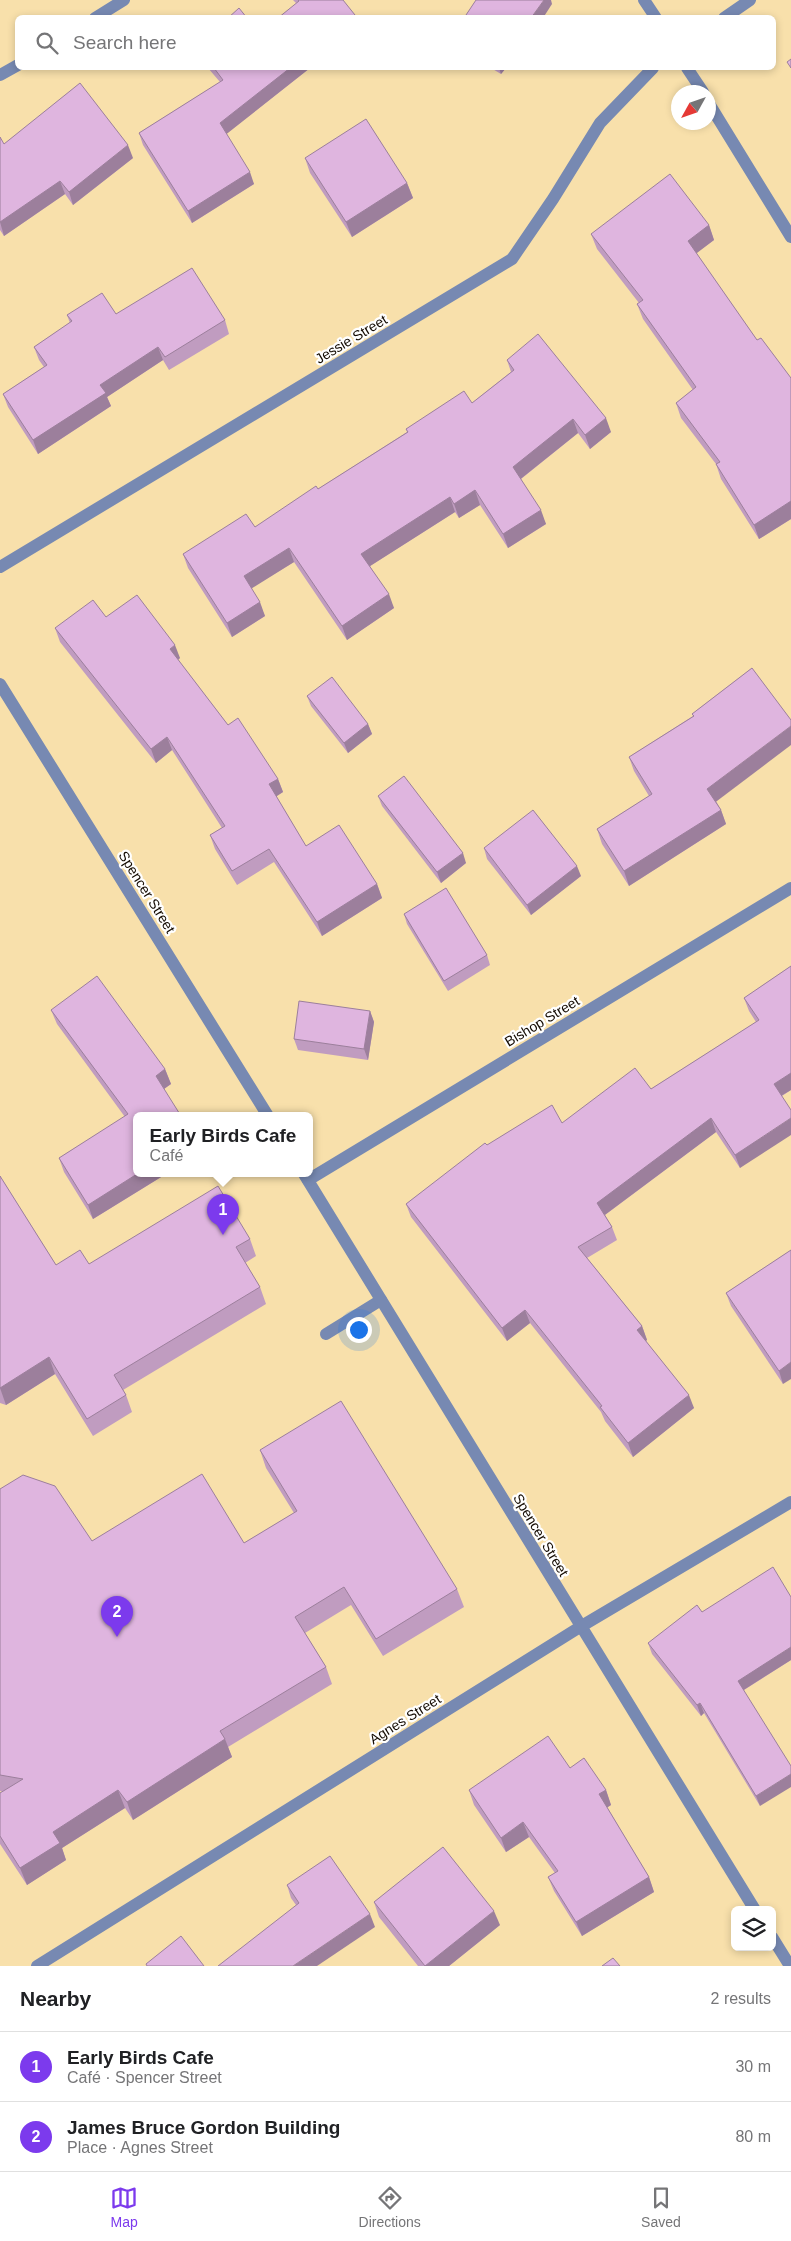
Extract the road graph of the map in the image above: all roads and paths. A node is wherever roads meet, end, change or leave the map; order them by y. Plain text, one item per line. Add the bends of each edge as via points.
1 (124, 0) edge
2 (644, 0) edge
3 (750, 0) edge
4 (100, 15) edge
5 (654, 15) edge
6 (728, 15) edge
7 (15, 67) edge
8 (651, 70) edge
9 (689, 70) edge
10 (0, 75) edge
11 (699, 85) edge
12 (716, 115) edge
13 (791, 237) edge
14 (0, 567) edge
15 (0, 684) edge
16 (791, 888) edge
17 (266, 1112) edge
18 (313, 1173) edge
19 (306, 1177) edge
20 (381, 1300) junction
21 (326, 1334) dead end
22 (791, 1502) edge
23 (580, 1627) junction
24 (753, 1906) edge
25 (776, 1944) edge
26 (37, 1966) edge
27 (790, 1966) edge

1 - 4 street
2 - 5 street
3 - 6 street
7 - 10 street
8 - 14 street, Jessie Street via 600,123 554,199 512,259
9 - 11 street
12 - 13 street
15 - 17 street, Spencer Street
16 - 18 street, Bishop Street
19 - 20 street, Spencer Street
20 - 21 street
20 - 23 street, Spencer Street
22 - 23 street, Agnes Street
23 - 24 street, Spencer Street
23 - 26 street, Agnes Street
25 - 27 street

